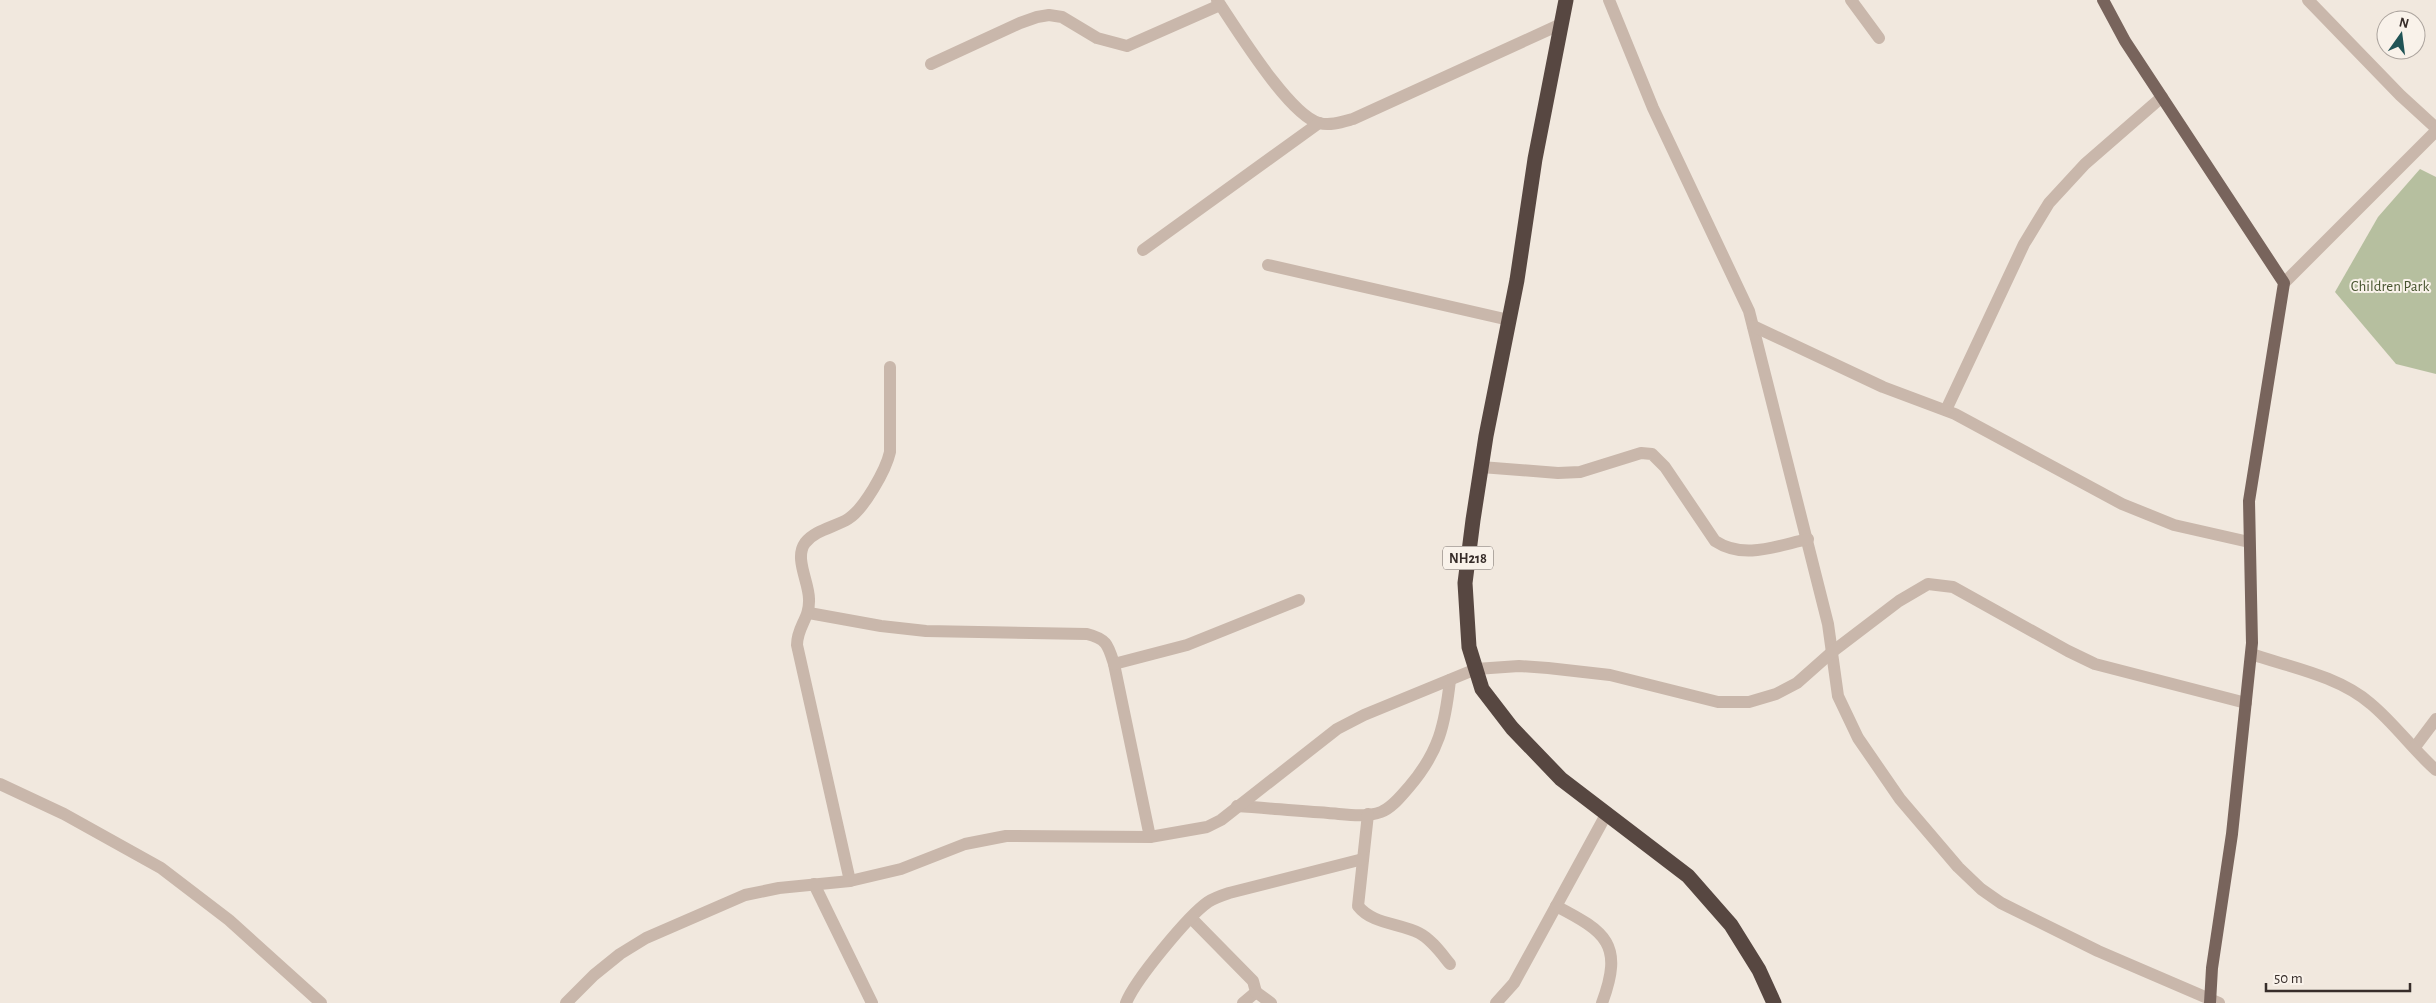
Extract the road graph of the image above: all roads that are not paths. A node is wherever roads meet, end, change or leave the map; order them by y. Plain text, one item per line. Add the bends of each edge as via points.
1 (1566, 0) edge
2 (1609, 0) edge
3 (1850, 0) edge
4 (2103, 0) edge
5 (2308, 0) edge
6 (1218, 2) edge
7 (1560, 25) junction
8 (1879, 38) dead end
9 (931, 64) dead end
10 (2162, 98) junction
11 (1318, 123) junction
12 (2436, 130) edge
13 (1143, 250) dead end
14 (1268, 265) dead end
15 (2284, 283) junction
16 (1509, 320) junction
17 (1753, 326) junction
18 (890, 367) dead end
19 (1946, 410) junction
20 (1481, 466) junction
21 (1808, 540) junction
22 (2249, 542) junction
23 (1299, 600) dead end
24 (809, 613) junction
25 (1832, 652) junction
26 (2251, 654) junction
27 (1114, 664) junction
28 (1476, 670) junction
29 (1450, 680) junction
30 (2246, 703) junction
31 (2436, 719) edge
32 (2416, 748) junction
33 (2436, 770) edge
34 (0, 784) edge
35 (1237, 806) junction
36 (1607, 813) junction
37 (1368, 814) junction
38 (1150, 837) junction
39 (1363, 859) junction
40 (850, 881) junction
41 (814, 884) junction
42 (1556, 906) junction
43 (1191, 918) junction
44 (1450, 964) dead end
45 (1256, 992) junction
46 (2213, 1001) edge
47 (321, 1003) edge
48 (566, 1003) edge
49 (872, 1003) edge
50 (1126, 1003) edge
51 (1243, 1003) edge
52 (1271, 1003) edge
53 (1496, 1003) edge
54 (1602, 1003) edge
55 (1774, 1003) edge

1 - 7 highway, NH218
2 - 17 street via 1653,108 1733,272
3 - 8 street
4 - 10 main road
5 - 12 street
6 - 9 street via 1127,46 1097,38 1062,17 1049,15 1020,23
6 - 11 street via 1287,98 1305,116
7 - 11 street via 1353,119 1333,124
7 - 16 highway, NH218
10 - 15 main road
10 - 19 street via 2085,164 2049,203 2024,244
11 - 13 street
12 - 15 street
14 - 16 street
15 - 22 main road via 2250,501
16 - 20 highway, NH218
17 - 19 street via 1875,383
17 - 21 street
18 - 24 street via 890,452 887,465 858,512 805,543 800,556 810,597
19 - 22 street via 2122,504 2174,525
20 - 21 street via 1580,472 1641,453 1652,454 1665,467 1715,541 1724,547 1740,552
20 - 28 highway, NH218 via 1465,583 1468,647
21 - 25 street
22 - 26 main road
23 - 27 street via 1187,645
24 - 27 street via 926,631 1087,634 1108,645
24 - 40 street via 798,632 797,645
25 - 28 street via 1797,683 1776,694 1735,703 1689,696 1610,675 1519,666
25 - 30 street via 1916,590 1928,584 1941,584 1953,587 2095,664
25 - 46 street via 1838,696 1858,738 1900,799 1981,889 2001,903 2098,951
26 - 30 main road
26 - 32 street via 2355,692
27 - 38 street
28 - 29 street
28 - 36 highway, NH218 via 1482,689 1512,728 1562,779
29 - 35 street via 1338,729
29 - 37 street via 1446,718 1436,748 1422,772 1393,804 1380,812
30 - 46 main road
31 - 32 street
32 - 33 street
34 - 47 street via 64,814 161,868 229,920
35 - 37 street
35 - 38 street via 1221,820 1206,827
36 - 42 street
36 - 55 highway, NH218 via 1688,876 1731,925 1759,970
37 - 39 street
38 - 40 street via 1006,836 965,844 901,868
39 - 43 street via 1230,892 1209,902
39 - 44 street via 1358,906 1373,918 1421,934
40 - 41 street
41 - 48 street via 745,895 646,938 594,975
41 - 49 street
42 - 53 street via 1514,983
42 - 54 street via 1592,925 1604,938 1611,954 1612,974
43 - 45 street via 1253,980
43 - 50 street via 1139,981
45 - 51 street
45 - 52 street

